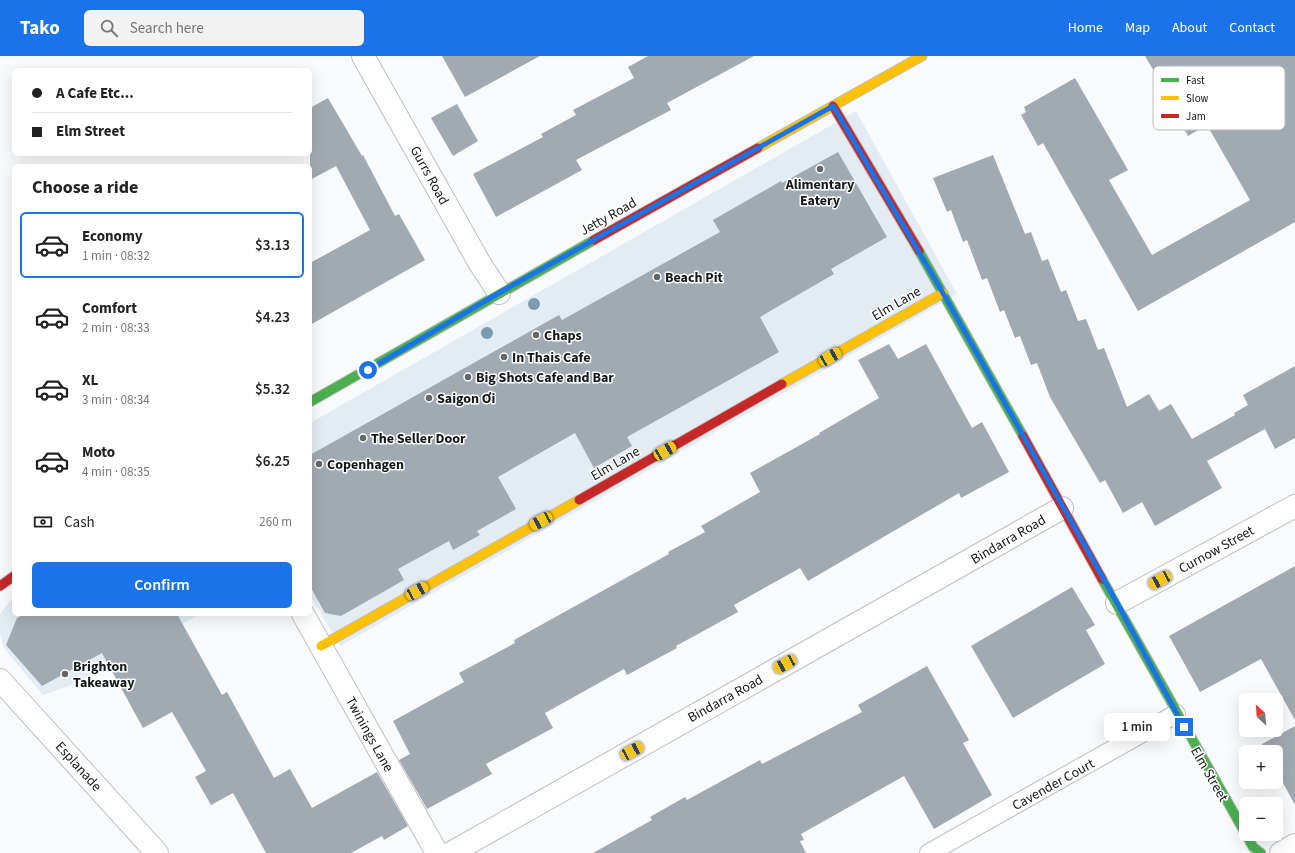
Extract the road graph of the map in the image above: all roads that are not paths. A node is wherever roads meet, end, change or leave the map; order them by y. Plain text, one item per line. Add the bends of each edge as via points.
1 (363, 56) edge
2 (922, 56) edge
3 (833, 106) junction
4 (499, 293) junction
5 (943, 293) junction
6 (312, 401) edge
7 (1295, 506) edge
8 (1062, 508) junction
9 (12, 577) edge
10 (0, 586) edge
11 (1117, 603) junction
12 (304, 616) edge
13 (321, 646) junction
14 (0, 680) edge
15 (1176, 714) junction
16 (1295, 845) edge
17 (157, 853) edge
18 (437, 853) edge
19 (451, 853) edge
20 (929, 853) edge
21 (1262, 853) edge
22 (1281, 853) edge

1 - 4 street, Gurrs Road
2 - 3 street, Jetty Road
3 - 4 street, Jetty Road
3 - 5 street, Elm Street
4 - 6 street, Jetty Road
5 - 8 street, Elm Street
5 - 13 street, Elm Lane
7 - 11 street, Curnow Street
8 - 11 street, Elm Street
8 - 19 street, Bindarra Road
9 - 10 street
11 - 15 street, Elm Street
12 - 13 street, Twinings Lane
13 - 18 street, Twinings Lane
14 - 17 street, Esplanade
15 - 20 lane, Cavender Court
15 - 21 street, Elm Street via 1253,847
16 - 22 street

